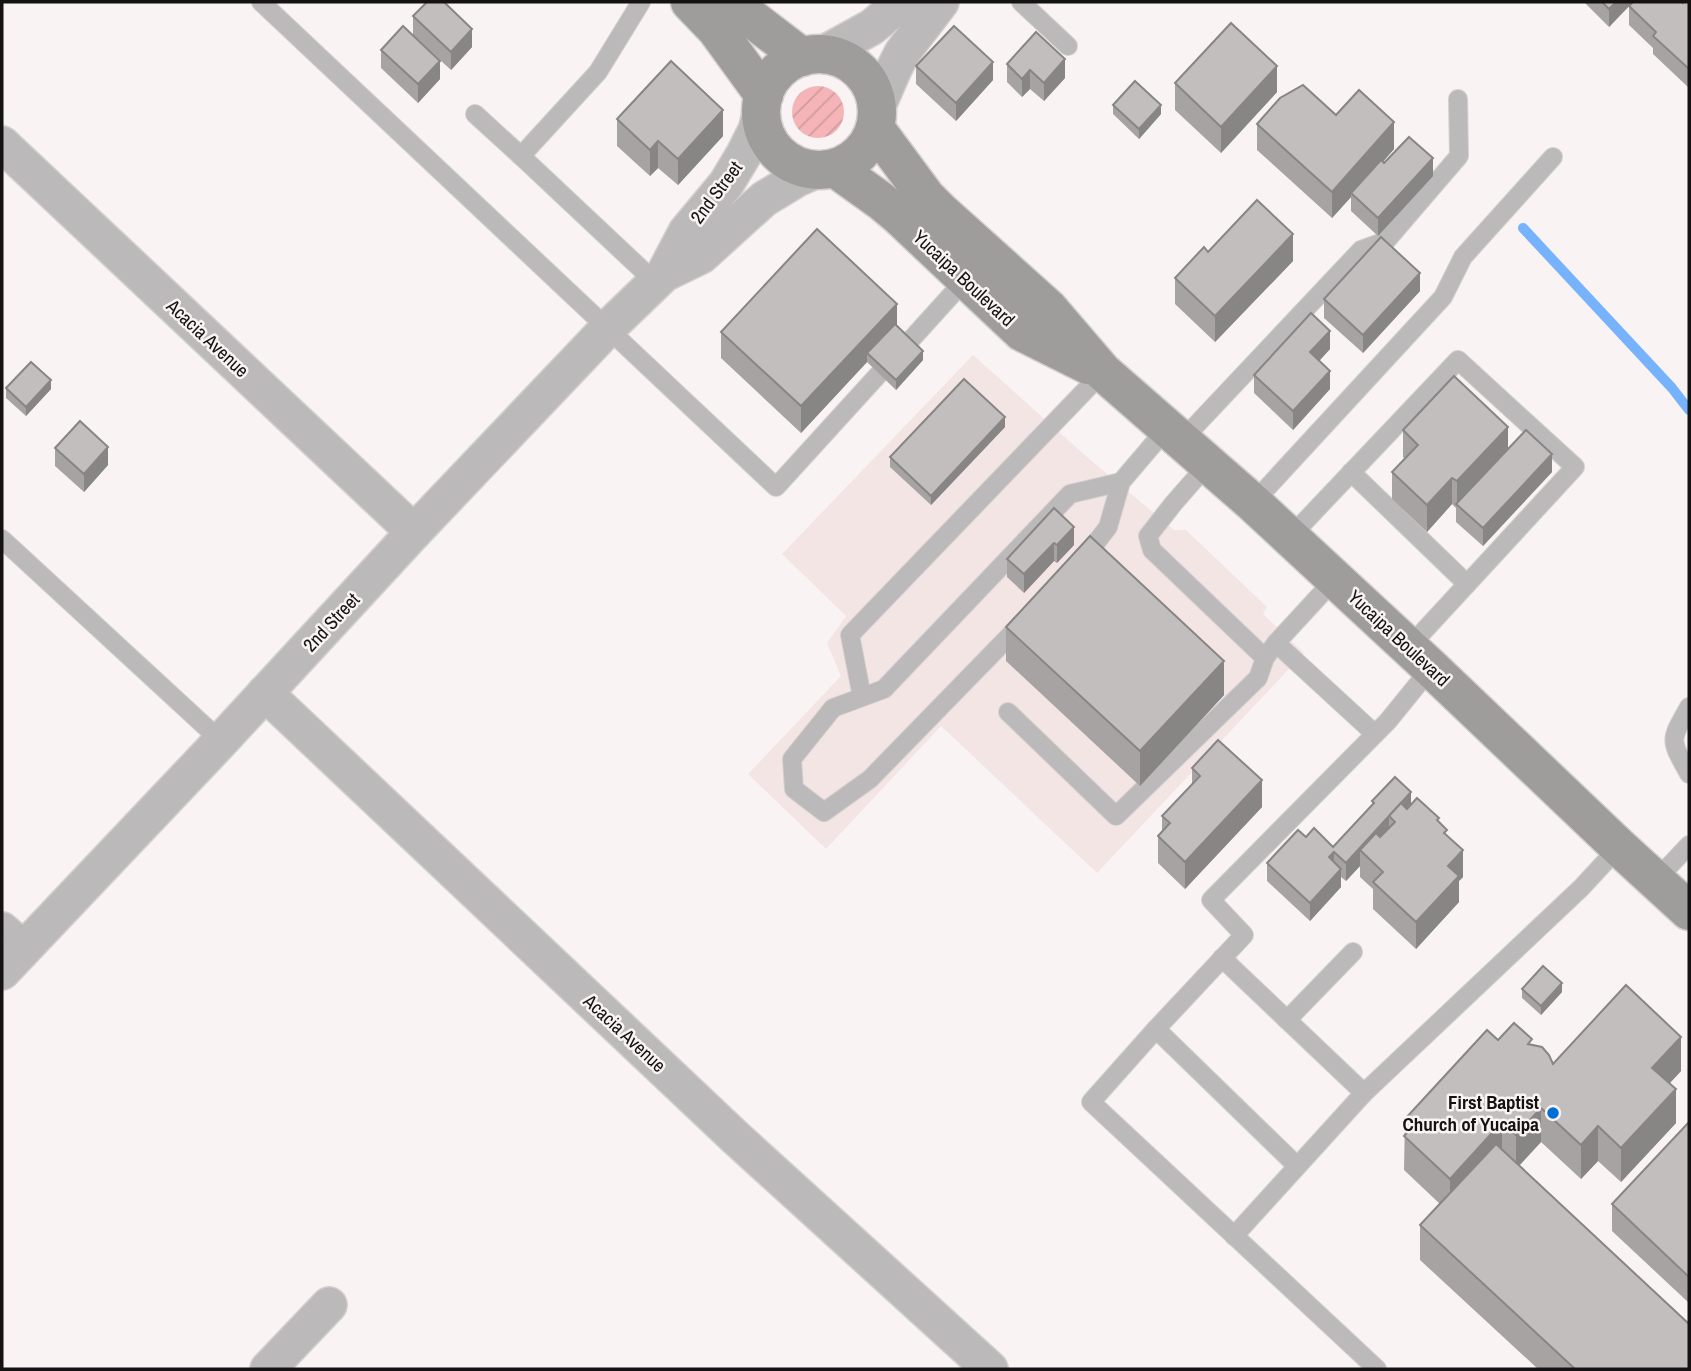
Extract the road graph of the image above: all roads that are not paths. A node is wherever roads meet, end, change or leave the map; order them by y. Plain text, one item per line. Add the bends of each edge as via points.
1 (261, 2) edge
2 (641, 2) edge
3 (690, 2) edge
4 (730, 2) edge
5 (902, 2) edge
6 (941, 2) edge
7 (1021, 2) edge
8 (1068, 46) dead end
9 (813, 56) junction
10 (1458, 99) dead end
11 (763, 102) junction
12 (475, 114) dead end
13 (876, 118) junction
14 (2, 144) edge
15 (521, 156) junction
16 (1553, 157) dead end
17 (825, 169) junction
18 (660, 278) junction
19 (965, 280) junction
20 (607, 328) junction
21 (906, 344) edge
22 (1102, 372) junction
23 (878, 375) edge
24 (1186, 444) junction
25 (1352, 472) junction
26 (1121, 482) junction
27 (1254, 503) junction
28 (414, 531) junction
29 (1290, 537) junction
30 (2, 539) edge
31 (1070, 574) edge
32 (1335, 579) junction
33 (1467, 584) junction
34 (1032, 613) edge
35 (1271, 651) junction
36 (1420, 657) junction
37 (265, 693) junction
38 (862, 697) junction
39 (1689, 707) edge
40 (1008, 712) dead end
41 (1375, 734) junction
42 (221, 741) junction
43 (1689, 774) edge
44 (1689, 845) edge
45 (1619, 847) junction
46 (1656, 880) junction
47 (1689, 911) edge
48 (9, 950) edge
49 (1353, 952) dead end
50 (1222, 958) junction
51 (1287, 1020) junction
52 (1156, 1029) junction
53 (1364, 1093) junction
54 (1296, 1166) junction
55 (1234, 1236) junction
56 (329, 1305) dead end
57 (268, 1369) edge
58 (990, 1369) edge
59 (1377, 1369) edge

1 - 20 lane
2 - 15 lane via 598,72
3 - 11 main road via 716,29
4 - 9 main road
5 - 9 street via 872,27
6 - 13 street via 902,53
7 - 8 lane
9 - 11 main road via 792,60 778,71
9 - 13 main road via 846,61 861,72 872,89
10 - 24 lane via 1459,156 1386,241 1361,250
11 - 17 main road via 761,122 779,154 796,165
11 - 18 street, 2nd Street via 744,155 686,232
12 - 15 lane
13 - 17 main road via 867,146 853,160
13 - 22 main road, Yucaipa Boulevard via 926,197 1049,309
14 - 28 street, Acacia Avenue
15 - 18 lane
16 - 27 lane via 1463,257 1443,297
17 - 18 street, 2nd Street via 779,189 701,256
17 - 19 main road, Yucaipa Boulevard via 881,201
18 - 20 street, 2nd Street
19 - 21 lane
19 - 22 main road, Yucaipa Boulevard via 1022,332
20 - 23 lane via 776,487
20 - 28 street, 2nd Street
22 - 24 main road, Yucaipa Boulevard
22 - 38 lane via 850,635
24 - 26 lane
24 - 27 main road, Yucaipa Boulevard
24 - 35 lane via 1173,504 1148,536 1152,550
25 - 29 lane
25 - 33 lane
25 - 33 lane via 1458,360 1575,467
26 - 31 lane via 1108,527
26 - 38 lane via 1070,494 884,689
27 - 29 main road, Yucaipa Boulevard
28 - 37 street, 2nd Street
29 - 32 main road, Yucaipa Boulevard
30 - 42 lane
32 - 35 lane
32 - 36 main road, Yucaipa Boulevard
33 - 36 lane
34 - 38 lane via 870,779 824,812 794,789 792,759 833,708
35 - 40 lane via 1258,678 1116,816
35 - 41 lane
36 - 41 lane via 1388,721
36 - 45 main road, Yucaipa Boulevard
37 - 42 street, 2nd Street
37 - 58 street, Acacia Avenue via 736,1138
39 - 43 lane via 1674,734 1675,748
41 - 50 lane via 1211,900 1244,935
42 - 48 street, 2nd Street
44 - 46 lane
45 - 46 main road, Yucaipa Boulevard
45 - 53 lane
46 - 47 main road, Yucaipa Boulevard
49 - 51 lane
50 - 51 lane
50 - 52 lane
51 - 53 lane
52 - 54 lane
52 - 55 lane via 1091,1102
53 - 54 lane
54 - 55 lane
55 - 59 lane
56 - 57 street

